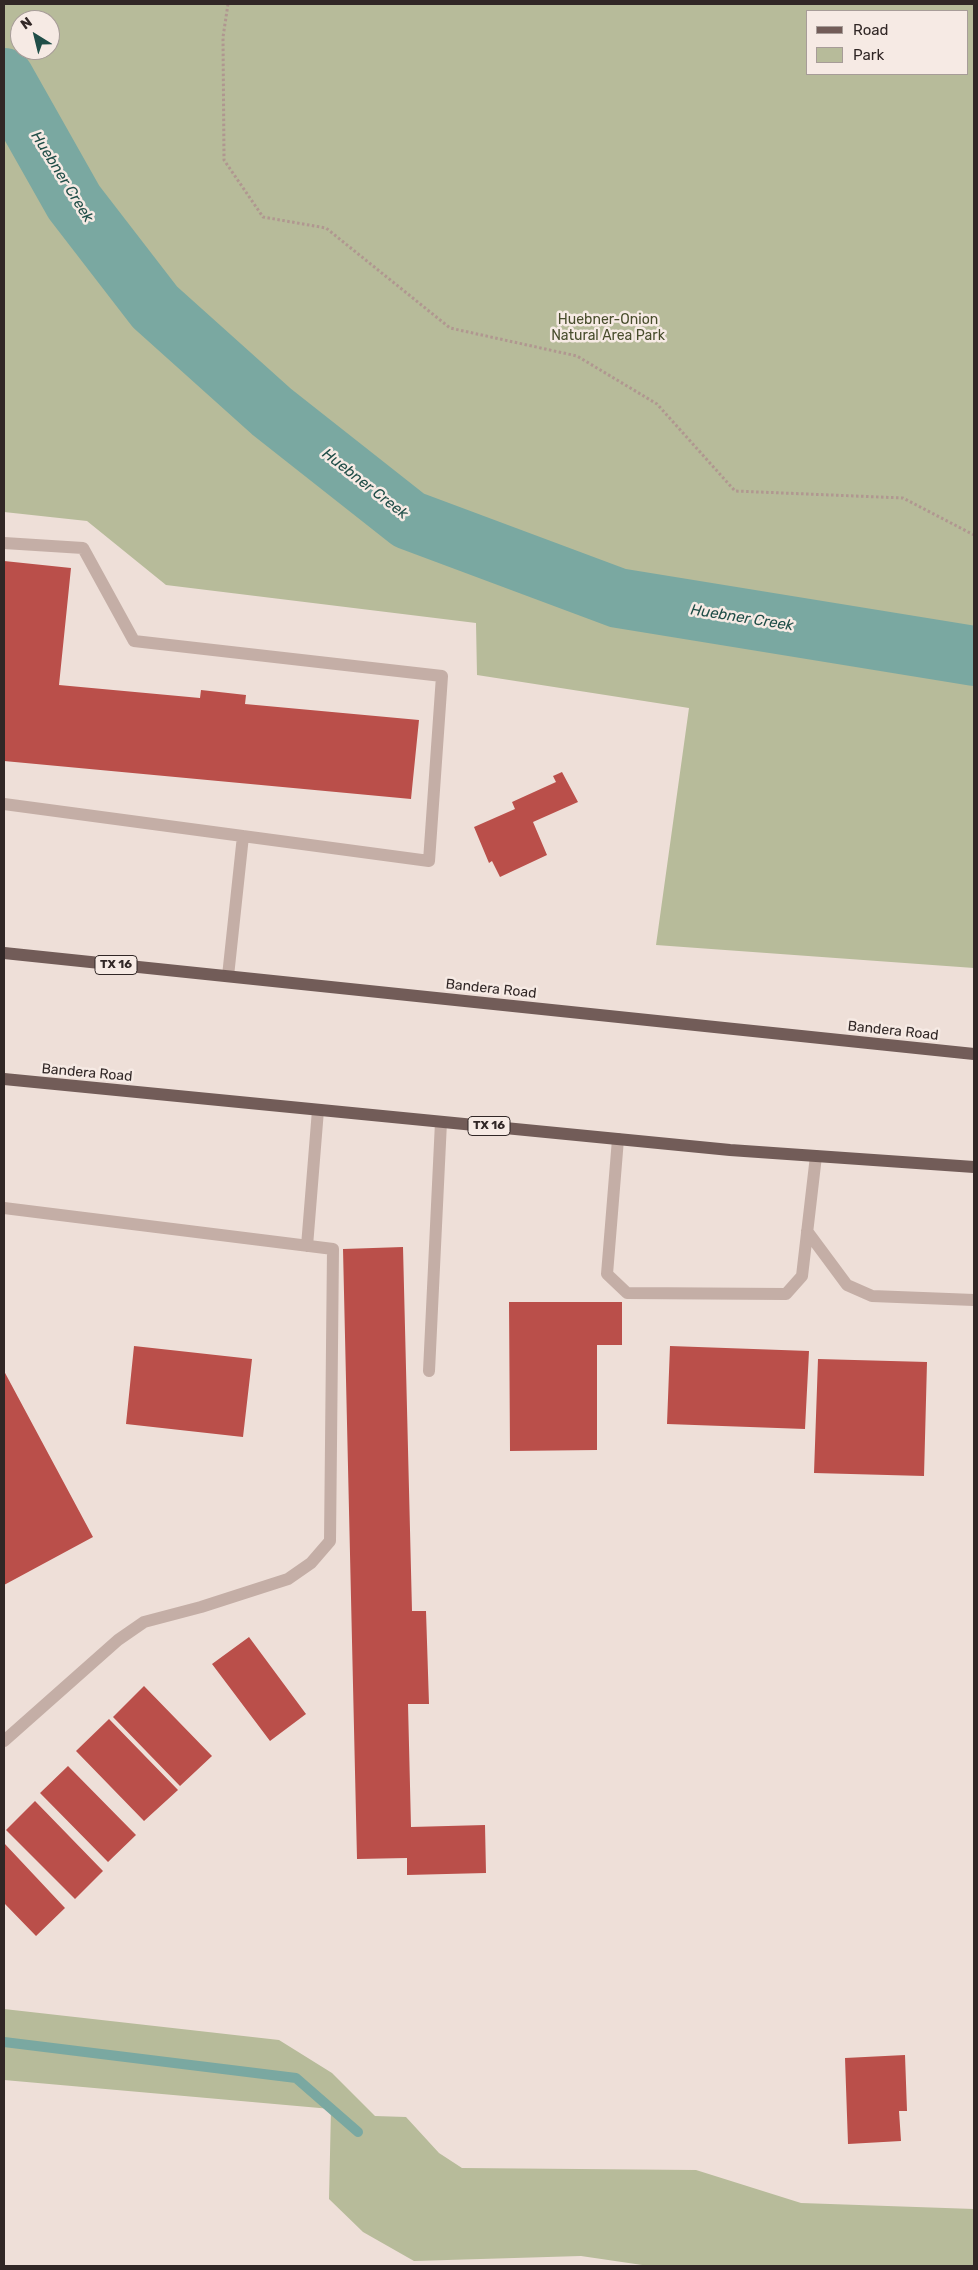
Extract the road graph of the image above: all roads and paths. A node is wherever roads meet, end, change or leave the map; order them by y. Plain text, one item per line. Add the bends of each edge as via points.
1 (228, 4) edge
2 (974, 535) edge
3 (4, 543) edge
4 (4, 804) edge
5 (243, 836) junction
6 (4, 953) edge
7 (228, 976) junction
8 (974, 1054) edge
9 (4, 1079) edge
10 (318, 1110) junction
11 (441, 1122) junction
12 (618, 1139) junction
13 (816, 1156) junction
14 (974, 1167) edge
15 (4, 1208) edge
16 (807, 1231) junction
17 (307, 1246) junction
18 (974, 1300) edge
19 (428, 1371) dead end
20 (4, 1740) edge

1 - 2 path via 224,37 224,160 262,217 326,228 450,328 578,356 657,404 735,491 903,498
3 - 5 lane via 83,548 134,641 442,676 429,861
4 - 5 lane
5 - 7 lane
6 - 7 main road, Bandera Road / TX 16
7 - 8 main road, Bandera Road / TX 16
9 - 10 main road, Bandera Road / TX 16
10 - 11 main road, Bandera Road / TX 16
10 - 17 lane
11 - 12 main road, Bandera Road / TX 16
11 - 19 lane
12 - 13 main road, Bandera Road / TX 16
12 - 16 lane via 607,1274 628,1293 786,1294 802,1276
13 - 14 main road, Bandera Road / TX 16
13 - 16 lane
15 - 17 lane
16 - 18 lane via 847,1286 872,1296
17 - 20 lane via 333,1249 330,1541 311,1563 288,1579 201,1608 144,1622 118,1640

